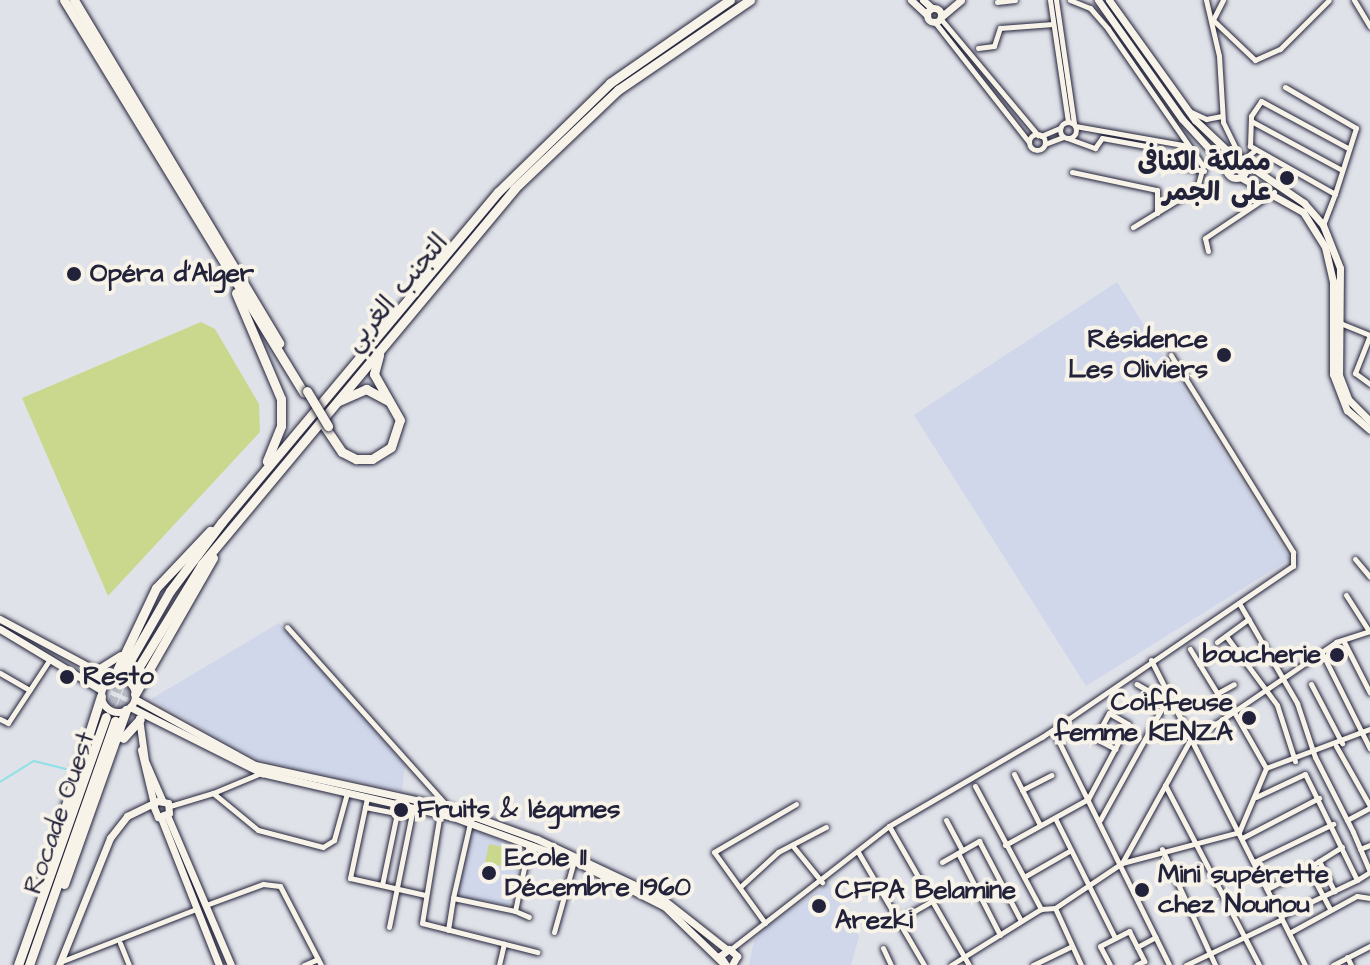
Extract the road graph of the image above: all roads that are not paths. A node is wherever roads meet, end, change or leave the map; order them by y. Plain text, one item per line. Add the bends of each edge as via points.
1 (64, 0) edge
2 (74, 0) edge
3 (730, 0) edge
4 (750, 0) edge
5 (911, 0) edge
6 (923, 0) edge
7 (945, 0) edge
8 (961, 0) edge
9 (1015, 0) edge
10 (1053, 0) edge
11 (1070, 0) edge
12 (1098, 0) edge
13 (1109, 0) edge
14 (1206, 0) edge
15 (1223, 0) edge
16 (1329, 0) edge
17 (1354, 0) edge
18 (997, 2) edge
19 (931, 10) junction
20 (939, 19) junction
21 (1053, 24) junction
22 (1370, 27) edge
23 (978, 48) dead end
24 (1285, 87) dead end
25 (1185, 108) junction
26 (1222, 116) junction
27 (1251, 121) junction
28 (1073, 124) junction
29 (1061, 127) junction
30 (1040, 135) junction
31 (1066, 137) junction
32 (1029, 142) junction
33 (1045, 144) junction
34 (1191, 146) junction
35 (1348, 148) junction
36 (1255, 150) junction
37 (1241, 160) junction
38 (1225, 166) junction
39 (1342, 170) junction
40 (1204, 171) junction
41 (1072, 172) dead end
42 (1240, 177) junction
43 (1274, 192) junction
44 (1335, 194) junction
45 (1157, 213) junction
46 (1323, 225) junction
47 (1133, 227) dead end
48 (205, 233) junction
49 (1208, 251) dead end
50 (413, 307) junction
51 (1340, 323) junction
52 (1370, 335) edge
53 (1171, 355) dead end
54 (1370, 384) edge
55 (305, 392) junction
56 (1370, 421) edge
57 (323, 426) junction
58 (1370, 430) edge
59 (239, 501) junction
60 (222, 522) junction
61 (232, 527) junction
62 (1355, 559) dead end
63 (1370, 577) edge
64 (1346, 595) dead end
65 (1239, 603) junction
66 (0, 619) edge
67 (1249, 619) junction
68 (287, 627) dead end
69 (0, 629) edge
70 (1370, 631) edge
71 (1226, 636) junction
72 (1343, 640) junction
73 (1217, 642) dead end
74 (1190, 649) dead end
75 (1322, 653) junction
76 (1215, 654) dead end
77 (120, 655) junction
78 (51, 658) junction
79 (1151, 660) junction
80 (1199, 664) junction
81 (98, 669) junction
82 (0, 673) edge
83 (112, 679) junction
84 (1285, 679) junction
85 (1136, 684) dead end
86 (1234, 684) dead end
87 (1311, 684) dead end
88 (29, 690) junction
89 (1268, 690) junction
90 (101, 693) junction
91 (1370, 693) edge
92 (1218, 694) junction
93 (135, 696) junction
94 (1166, 701) junction
95 (128, 709) junction
96 (1232, 713) junction
97 (0, 719) edge
98 (140, 719) junction
99 (1370, 729) edge
100 (1362, 733) junction
101 (1056, 736) dead end
102 (1189, 742) junction
103 (1339, 744) junction
104 (117, 747) junction
105 (1115, 749) junction
106 (1370, 749) edge
107 (1313, 753) junction
108 (1295, 761) junction
109 (1266, 768) junction
110 (262, 773) junction
111 (1014, 774) dead end
112 (1051, 775) dead end
113 (1165, 785) junction
114 (975, 786) dead end
115 (1022, 790) junction
116 (213, 793) junction
117 (347, 793) junction
118 (1256, 797) junction
119 (1319, 798) junction
120 (1088, 799) junction
121 (366, 802) junction
122 (156, 803) junction
123 (796, 804) dead end
124 (170, 806) junction
125 (448, 807) junction
126 (1370, 807) edge
127 (412, 812) junction
128 (397, 813) junction
129 (440, 813) junction
130 (161, 816) junction
131 (1055, 818) junction
132 (946, 820) dead end
133 (1347, 820) junction
134 (1100, 821) junction
135 (470, 822) junction
136 (120, 823) junction
137 (1333, 824) junction
138 (1040, 825) junction
139 (889, 826) junction
140 (826, 827) dead end
141 (1240, 835) junction
142 (1198, 842) junction
143 (529, 843) junction
144 (792, 845) junction
145 (1005, 845) junction
146 (1370, 845) edge
147 (1342, 847) junction
148 (1162, 849) junction
149 (1360, 849) junction
150 (1071, 850) junction
151 (960, 851) junction
152 (858, 852) junction
153 (574, 861) junction
154 (1319, 861) junction
155 (942, 862) dead end
156 (1254, 862) junction
157 (1122, 863) junction
158 (1308, 868) junction
159 (1024, 877) junction
160 (1357, 880) junction
161 (822, 882) junction
162 (382, 885) junction
163 (1091, 886) junction
164 (739, 888) junction
165 (1267, 889) junction
166 (398, 890) junction
167 (1334, 891) junction
168 (425, 895) junction
169 (1323, 896) junction
170 (453, 898) junction
171 (1370, 898) edge
172 (932, 901) junction
173 (206, 906) junction
174 (1055, 908) junction
175 (1041, 909) junction
176 (1330, 909) junction
177 (196, 910) junction
178 (515, 911) junction
179 (529, 917) dead end
180 (1281, 918) junction
181 (897, 921) junction
182 (1021, 921) junction
183 (766, 923) junction
184 (389, 927) dead end
185 (448, 930) junction
186 (554, 932) dead end
187 (1289, 933) junction
188 (42, 935) junction
189 (1000, 935) junction
190 (1245, 936) junction
191 (1156, 937) junction
192 (1115, 938) junction
193 (120, 943) junction
194 (504, 944) junction
195 (1072, 946) junction
196 (1370, 946) edge
197 (24, 947) junction
198 (1137, 947) junction
199 (883, 948) dead end
200 (537, 952) dead end
201 (1209, 954) junction
202 (734, 957) edge
203 (964, 957) junction
204 (1347, 957) junction
205 (320, 962) edge
206 (724, 963) edge
207 (1109, 963) edge
208 (60, 964) edge
209 (18, 965) edge
210 (29, 965) edge
211 (129, 965) edge
212 (219, 965) edge
213 (231, 965) edge
214 (304, 965) edge
215 (499, 965) edge
216 (891, 965) edge
217 (924, 965) edge
218 (951, 965) edge
219 (969, 965) edge
220 (1033, 965) edge
221 (1080, 965) edge
222 (1098, 965) edge
223 (1136, 965) edge
224 (1169, 965) edge
225 (1186, 965) edge
226 (1215, 965) edge
227 (1259, 965) edge
228 (1305, 965) edge
229 (1333, 965) edge
230 (1351, 965) edge

1 - 48 highway
2 - 55 highway
3 - 59 highway, التجنب الغربي via 629,67 528,160
4 - 50 highway, التجنب الغربي via 618,90 514,189
5 - 19 street
6 - 19 street
7 - 19 street
8 - 20 street
9 - 18 street
10 - 21 street
10 - 28 street
11 - 34 street via 1090,8 1108,29
12 - 38 street via 1174,109
13 - 25 street
14 - 26 street via 1219,56
15 - 16 street via 1213,20 1255,60 1280,49
17 - 22 street
19 - 20 street
19 - 20 street
20 - 30 street
20 - 32 street
21 - 23 street via 1000,28 995,45
21 - 28 street
24 - 35 street via 1356,128
25 - 26 street via 1206,119
25 - 37 street
26 - 37 street
27 - 35 street via 1261,101
27 - 36 street via 1248,140
27 - 39 street
28 - 29 street
28 - 31 street
28 - 34 street
29 - 30 street
29 - 31 street
30 - 32 street
30 - 33 street
31 - 33 street
31 - 40 street via 1095,148 1102,138 1151,147 1155,161
32 - 33 street via 1035,150
34 - 40 street
35 - 39 street
36 - 37 street
36 - 44 street
37 - 38 street
37 - 42 street
37 - 46 street via 1304,203
38 - 42 street via 1229,176
39 - 44 street
40 - 45 street via 1197,188
41 - 45 street via 1157,190
42 - 43 street
43 - 49 street via 1205,238
43 - 58 street via 1303,212 1325,247 1333,281 1333,374 1347,410
44 - 46 street
45 - 47 street
46 - 51 street via 1340,268
48 - 55 highway
48 - 59 highway via 281,399 275,449
50 - 57 highway, التجنب الغربي
50 - 57 highway via 374,363 376,379 399,411 391,447 372,459 356,459 342,452
51 - 52 street
51 - 56 street via 1342,386
52 - 54 street via 1355,373
53 - 65 street via 1295,559 1287,571
55 - 57 highway, bridge
57 - 57 highway via 359,390 382,395 395,414 391,441 370,455 343,448
57 - 61 highway, التجنب الغربي
59 - 60 highway, التجنب الغربي
60 - 61 highway, التجنب الغربي via 170,591 132,668
60 - 77 highway via 156,588
61 - 93 highway
62 - 63 street
64 - 70 street
65 - 67 street
65 - 79 street
66 - 81 street
67 - 71 street
67 - 84 street
68 - 125 street
69 - 78 street
70 - 72 street
71 - 73 street
71 - 89 street
72 - 75 street
72 - 91 street
74 - 80 street
75 - 84 street
75 - 100 street
76 - 80 street
77 - 81 street
77 - 83 highway
78 - 88 street
78 - 90 street
79 - 94 street via 1169,694
79 - 139 street via 1042,737
80 - 92 street
81 - 83 street
82 - 88 street
83 - 90 street
83 - 93 street via 128,681
84 - 89 street
84 - 107 street
85 - 94 street
86 - 92 street
87 - 103 street
88 - 97 street via 8,723
89 - 96 street
89 - 108 street via 1285,721
90 - 95 street via 110,710
90 - 197 highway
92 - 96 street
93 - 95 street
93 - 125 street via 255,765
94 - 102 street
94 - 134 street
95 - 98 street
95 - 104 highway
95 - 110 street
96 - 102 street
96 - 109 street
98 - 104 highway
98 - 122 street via 140,763
99 - 100 street
100 - 103 street
100 - 106 street
101 - 120 street
102 - 113 street
102 - 141 street
103 - 107 street
103 - 126 street
104 - 188 highway
105 - 105 street via 1128,724 1109,713 1092,737
105 - 120 street
107 - 108 street
107 - 133 street
108 - 109 street
109 - 118 street
110 - 116 street
110 - 117 street
111 - 115 street
112 - 115 street
113 - 142 street
113 - 157 street
114 - 145 street
115 - 138 street
116 - 117 street via 258,830 323,847 334,840
116 - 124 street
117 - 121 street
118 - 119 street via 1303,773
118 - 141 street
119 - 137 street
119 - 141 street
120 - 131 street
120 - 134 street
121 - 127 street
121 - 128 street
121 - 162 street via 349,876
122 - 124 street
122 - 130 street
122 - 136 street
123 - 164 street via 714,852
124 - 130 street
125 - 202 street via 610,870 669,903
126 - 133 street
127 - 128 street
127 - 129 street
127 - 166 street
128 - 162 street
129 - 135 street
129 - 168 street
130 - 136 street
130 - 173 street
130 - 177 street
131 - 138 street
131 - 150 street
132 - 151 street
133 - 149 street
134 - 157 street
135 - 143 street
135 - 170 street
136 - 208 street
137 - 147 street
137 - 156 street
138 - 145 street
139 - 152 street
139 - 172 street
140 - 144 street
141 - 142 street
141 - 156 street
142 - 148 street
142 - 190 street
143 - 153 street
143 - 178 street
144 - 161 street
144 - 164 street
145 - 159 street
146 - 149 street
147 - 154 street
147 - 160 street
148 - 157 street
148 - 201 street
149 - 160 street via 1370,872
150 - 159 street
150 - 163 street
151 - 155 street
151 - 182 street via 979,841
151 - 189 street
152 - 161 street
152 - 181 street
153 - 186 street
153 - 206 street via 665,907
154 - 158 street
154 - 167 street
156 - 165 street
157 - 163 street
157 - 191 street
158 - 165 street
158 - 169 street
159 - 175 street
160 - 167 street
161 - 183 street
162 - 166 street
163 - 174 street
163 - 192 street
164 - 183 street
165 - 180 street
166 - 168 street
166 - 184 street
167 - 169 street
168 - 185 street via 422,923
169 - 176 street
169 - 180 street
170 - 178 street
170 - 185 street
171 - 176 street via 1357,896
172 - 181 street
172 - 203 street
173 - 177 street
173 - 177 street
173 - 205 street via 263,884 280,886
173 - 213 street
174 - 175 street
174 - 195 street
175 - 182 street
176 - 187 street
177 - 193 street
177 - 212 street
178 - 179 street
180 - 187 street
180 - 190 street
181 - 217 street
182 - 189 street
183 - 202 street via 744,939
185 - 194 street
187 - 228 street
188 - 197 highway, Rocade Ouest via 111,719
188 - 210 highway, Rocade Ouest
189 - 203 street
190 - 201 street
190 - 227 street
191 - 198 street
191 - 224 street
192 - 198 street via 1129,931
192 - 207 street via 1100,946
193 - 208 street
193 - 211 street
194 - 200 street
194 - 215 street
195 - 220 street
195 - 221 street
196 - 204 street
197 - 209 highway, Rocade Ouest
198 - 223 street via 1144,961
199 - 216 street
201 - 225 street
201 - 226 street
202 - 206 street
203 - 218 street
203 - 219 street
204 - 229 street
204 - 230 street
205 - 214 street
207 - 222 street

